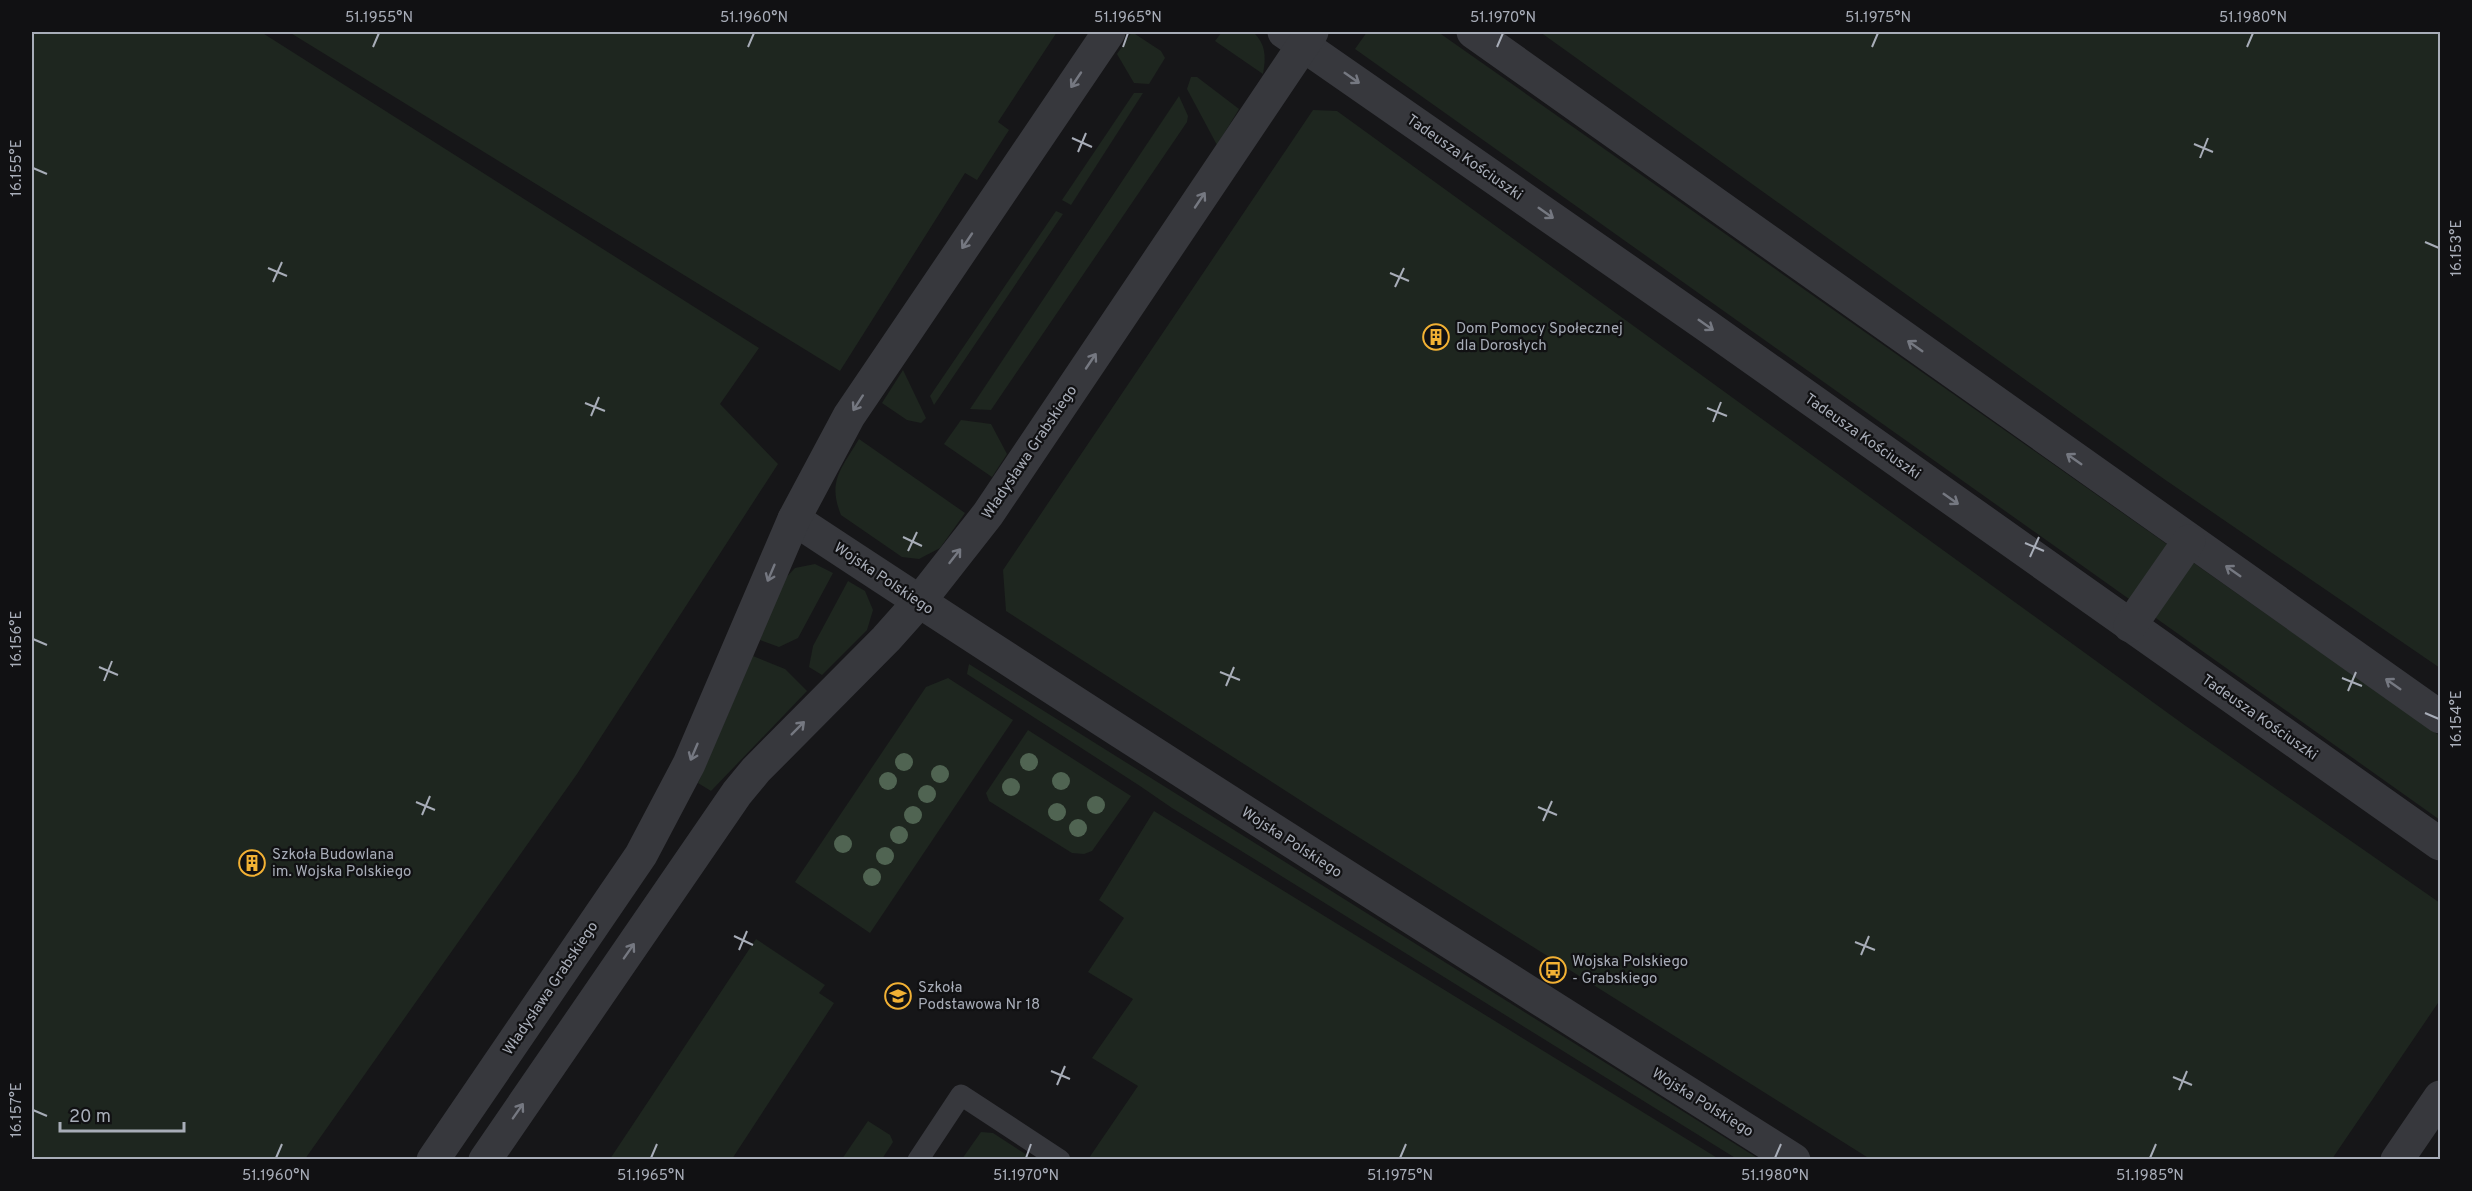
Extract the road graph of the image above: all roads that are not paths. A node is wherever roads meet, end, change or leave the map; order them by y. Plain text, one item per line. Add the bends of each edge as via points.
1 (1109, 32) edge
2 (1473, 32) edge
3 (1300, 36) edge
4 (794, 519) junction
5 (2189, 540) junction
6 (919, 602) junction
7 (2130, 626) junction
8 (2440, 717) edge
9 (664, 814) junction
10 (706, 840) junction
11 (2440, 844) edge
12 (2440, 1097) edge
13 (433, 1160) edge
14 (485, 1160) edge
15 (918, 1160) edge
16 (1060, 1160) edge
17 (1794, 1160) edge
18 (2397, 1160) edge

1 -> 4 street, Władysława Grabskiego via 849,416
5 -> 2 street
6 -> 3 street, Władysława Grabskiego via 988,514
3 -> 7 street, Tadeusza Kościuszki
4 - 6 street, Wojska Polskiego
4 -> 9 street, Władysława Grabskiego
5 - 7 street
8 -> 5 street
10 -> 6 street, Władysława Grabskiego via 756,770
6 - 17 street, Wojska Polskiego
7 - 11 street, Tadeusza Kościuszki
9 - 10 street
9 - 13 street, Władysława Grabskiego via 641,855
14 -> 10 street, Władysława Grabskiego
12 - 18 street
15 - 16 lane via 961,1095

